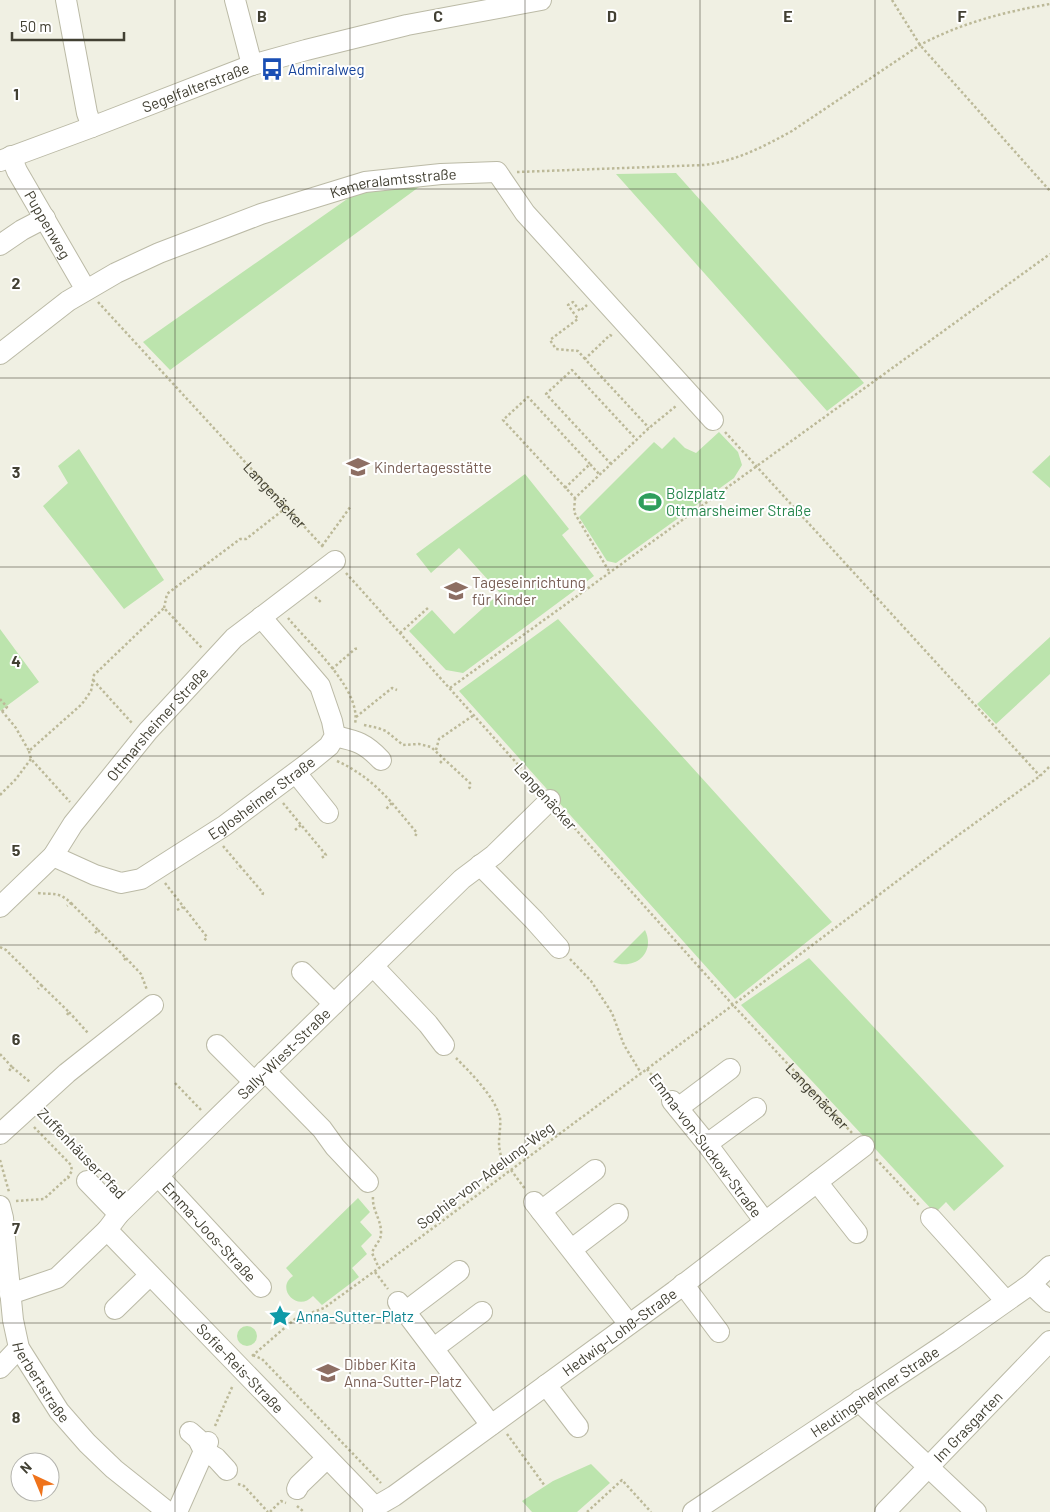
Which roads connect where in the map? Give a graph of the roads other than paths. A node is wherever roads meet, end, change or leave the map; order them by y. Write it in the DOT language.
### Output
graph roads {
  1 [pos="66,0"];
  2 [pos="235,0"];
  3 [pos="542,0"];
  4 [pos="252,65"];
  5 [pos="92,127"];
  6 [pos="6,158"];
  7 [pos="44,218"];
  8 [pos="0,245"];
  9 [pos="86,290"];
  10 [pos="0,354"];
  11 [pos="714,420"];
  12 [pos="328,554"];
  13 [pos="261,617"];
  14 [pos="334,736"];
  15 [pos="381,760"];
  16 [pos="296,773"];
  17 [pos="550,800"];
  18 [pos="328,813"];
  19 [pos="53,856"];
  20 [pos="480,865"];
  21 [pos="0,906"];
  22 [pos="560,948"];
  23 [pos="373,966"];
  24 [pos="302,972"];
  25 [pos="334,1004"];
  26 [pos="153,1005"];
  27 [pos="217,1045"];
  28 [pos="444,1045"];
  29 [pos="730,1069"];
  30 [pos="259,1077"];
  31 [pos="756,1108"];
  32 [pos="0,1134"];
  33 [pos="708,1144"];
  34 [pos="864,1146"];
  35 [pos="595,1170"];
  36 [pos="158,1176"];
  37 [pos="81,1177"];
  38 [pos="368,1182"];
  39 [pos="817,1182"];
  40 [pos="7,1200"];
  41 [pos="119,1214"];
  42 [pos="618,1214"];
  43 [pos="930,1218"];
  44 [pos="765,1222"];
  45 [pos="107,1230"];
  46 [pos="857,1233"];
  47 [pos="572,1249"];
  48 [pos="1050,1266"];
  49 [pos="459,1271"];
  50 [pos="150,1275"];
  51 [pos="683,1284"];
  52 [pos="1031,1284"];
  53 [pos="261,1287"];
  54 [pos="10,1294"];
  55 [pos="1006,1302"];
  56 [pos="1050,1302"];
  57 [pos="115,1309"];
  58 [pos="482,1312"];
  59 [pos="629,1324"];
  60 [pos="719,1332"];
  61 [pos="1050,1341"];
  62 [pos="20,1348"];
  63 [pos="434,1348"];
  64 [pos="0,1368"];
  65 [pos="546,1386"];
  66 [pos="860,1400"];
  67 [pos="494,1423"];
  68 [pos="578,1428"];
  69 [pos="190,1432"];
  70 [pos="206,1446"];
  71 [pos="327,1458"];
  72 [pos="928,1467"];
  73 [pos="232,1476"];
  74 [pos="297,1498"];
  75 [pos="382,1506"];
  76 [pos="168,1512"];
  77 [pos="177,1512"];
  78 [pos="693,1512"];
  79 [pos="884,1512"];
  80 [pos="976,1512"];
  1 -- 5 [label="street"];
  2 -- 4 [label="street"];
  3 -- 4 [label="street, Segelfalterstraße"];
  4 -- 5 [label="street, Segelfalterstraße"];
  5 -- 6 [label="street, Segelfalterstraße"];
  6 -- 7 [label="street, Puppenweg"];
  7 -- 8 [label="street"];
  7 -- 9 [label="street, Puppenweg"];
  9 -- 10 [label="street, Kameralamtsstraße"];
  9 -- 11 [label="street, Kameralamtsstraße"];
  12 -- 13 [label="street, Ottmarsheimer Straße"];
  13 -- 14 [label="street"];
  13 -- 19 [label="street, Ottmarsheimer Straße"];
  14 -- 15 [label="street"];
  14 -- 16 [label="street, Eglosheimer Straße"];
  16 -- 18 [label="street"];
  16 -- 19 [label="street, Eglosheimer Straße"];
  17 -- 20 [label="street, Sally-Wiest-Straße"];
  19 -- 21 [label="street, Ottmarsheimer Straße"];
  20 -- 22 [label="street"];
  20 -- 23 [label="street, Sally-Wiest-Straße"];
  23 -- 25 [label="street, Sally-Wiest-Straße"];
  23 -- 28 [label="street"];
  24 -- 25 [label="street"];
  25 -- 30 [label="street, Sally-Wiest-Straße"];
  26 -- 32 [label="street, Zuffenhäuser Pfad"];
  27 -- 30 [label="street"];
  29 -- 33 [label="street, Emma-von-Suckow-Straße"];
  30 -- 36 [label="street, Sally-Wiest-Straße"];
  30 -- 38 [label="street"];
  31 -- 33 [label="street"];
  33 -- 44 [label="street, Emma-von-Suckow-Straße"];
  34 -- 39 [label="street, Hedwig-Lohß-Straße"];
  35 -- 47 [label="street"];
  36 -- 41 [label="street, Sally-Wiest-Straße"];
  36 -- 53 [label="street, Emma-Joos-Straße"];
  37 -- 41 [label="street"];
  39 -- 44 [label="street, Hedwig-Lohß-Straße"];
  39 -- 46 [label="street"];
  40 -- 54 [label="street, Herbertstraße"];
  41 -- 45 [label="street, Sally-Wiest-Straße"];
  42 -- 47 [label="street"];
  43 -- 55 [label="street"];
  44 -- 51 [label="street, Hedwig-Lohß-Straße"];
  45 -- 50 [label="street, Sofie-Reis-Straße"];
  45 -- 54 [label="street, Sally-Wiest-Straße"];
  47 -- 59 [label="street"];
  48 -- 52 [label="street, Heutingsheimer Straße"];
  49 -- 63 [label="street"];
  50 -- 57 [label="street"];
  50 -- 71 [label="street, Sofie-Reis-Straße"];
  51 -- 59 [label="street, Hedwig-Lohß-Straße"];
  51 -- 60 [label="street"];
  52 -- 55 [label="street, Heutingsheimer Straße"];
  52 -- 56 [label="street"];
  54 -- 62 [label="street, Herbertstraße"];
  55 -- 66 [label="street, Heutingsheimer Straße"];
  58 -- 63 [label="street"];
  59 -- 65 [label="street, Hedwig-Lohß-Straße"];
  61 -- 72 [label="street, Im Grasgarten"];
  62 -- 64 [label="street"];
  62 -- 76 [label="street, Herbertstraße"];
  63 -- 67 [label="street"];
  65 -- 67 [label="street, Hedwig-Lohß-Straße"];
  65 -- 68 [label="street"];
  66 -- 72 [label="street"];
  66 -- 78 [label="street, Heutingsheimer Straße"];
  67 -- 75 [label="street, Hedwig-Lohß-Straße"];
  69 -- 70 [label="street"];
  70 -- 73 [label="street"];
  70 -- 77 [label="street"];
  71 -- 74 [label="street"];
  71 -- 75 [label="street, Sofie-Reis-Straße"];
  72 -- 79 [label="street, Im Grasgarten"];
  72 -- 80 [label="street"];
}
